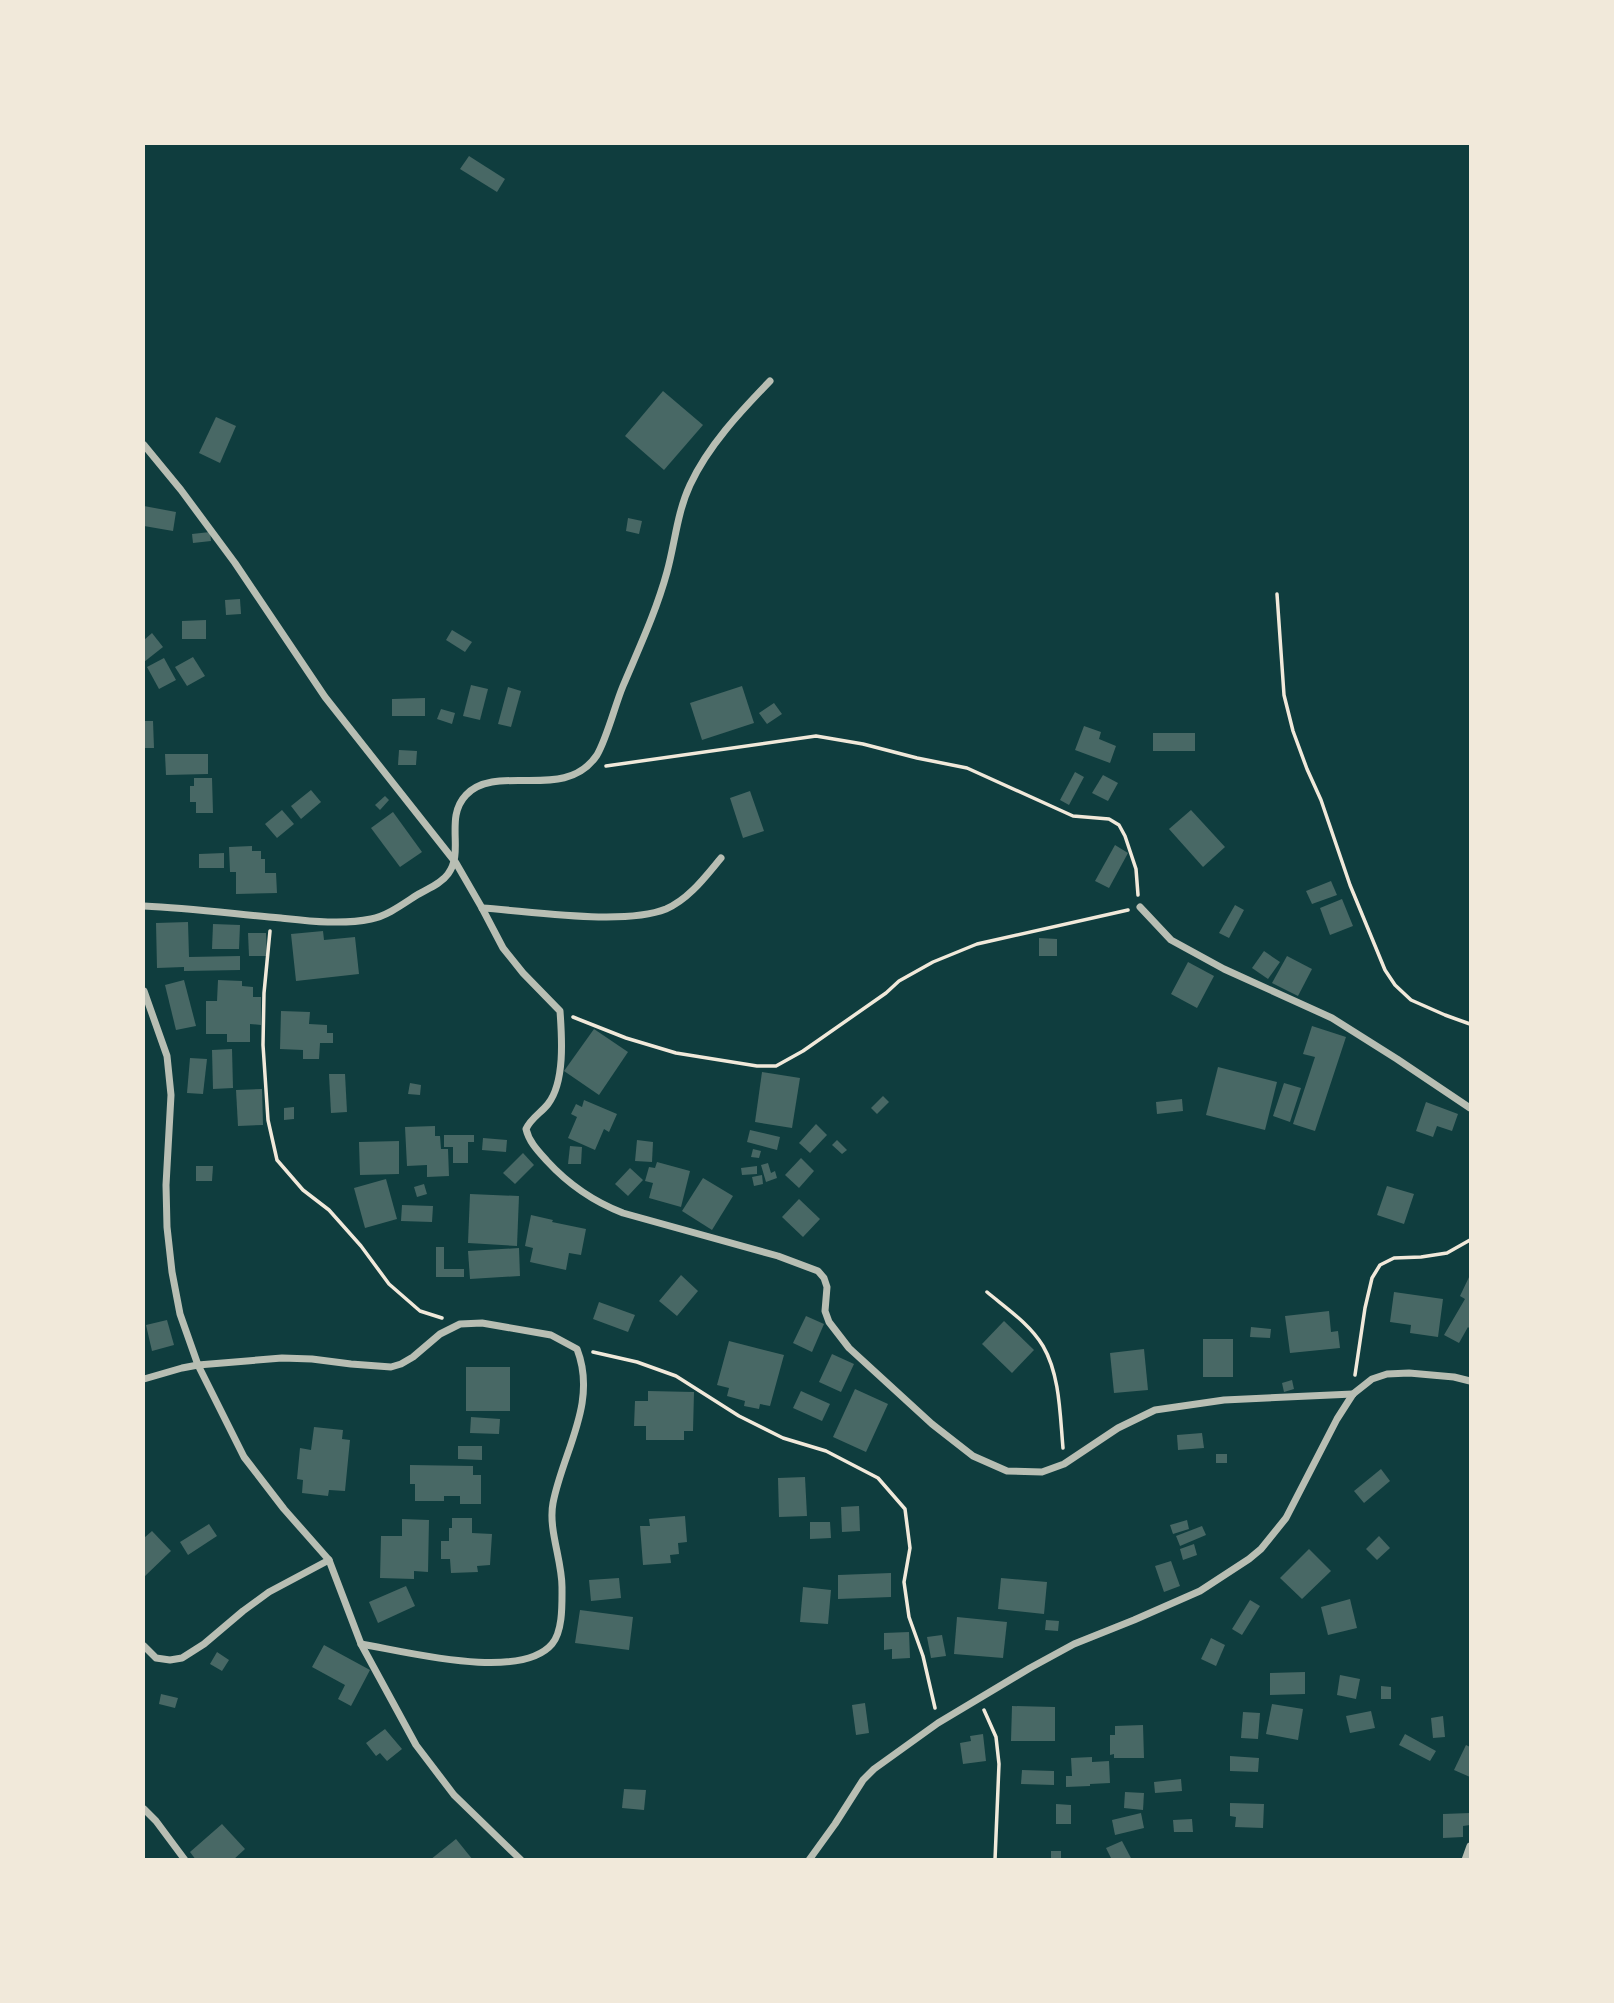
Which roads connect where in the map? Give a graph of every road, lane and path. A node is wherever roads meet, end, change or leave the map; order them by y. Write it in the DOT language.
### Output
graph roads {
  1 [pos="770,381"];
  2 [pos="144,445"];
  3 [pos="1277,594"];
  4 [pos="583,771"];
  5 [pos="721,858"];
  6 [pos="456,863"];
  7 [pos="144,906"];
  8 [pos="1140,907"];
  9 [pos="482,908"];
  10 [pos="271,917"];
  11 [pos="144,990"];
  12 [pos="560,1011"];
  13 [pos="1471,1024"];
  14 [pos="1471,1108"];
  15 [pos="1471,1240"];
  16 [pos="987,1292"];
  17 [pos="460,1324"];
  18 [pos="577,1349"];
  19 [pos="198,1365"];
  20 [pos="144,1379"];
  21 [pos="1471,1381"];
  22 [pos="1353,1394"];
  23 [pos="1064,1464"];
  24 [pos="329,1560"];
  25 [pos="361,1644"];
  26 [pos="144,1646"];
  27 [pos="978,1700"];
  28 [pos="938,1723"];
  29 [pos="144,1809"];
  30 [pos="1471,1846"];
  31 [pos="185,1860"];
  32 [pos="521,1860"];
  33 [pos="809,1860"];
  34 [pos="995,1860"];
  35 [pos="1465,1860"];
  1 -- 4 [label="street"];
  2 -- 6 [label="street"];
  3 -- 13 [label="path"];
  4 -- 6 [label="street"];
  4 -- 8 [label="path"];
  5 -- 9 [label="street"];
  6 -- 9 [label="street"];
  6 -- 10 [label="street"];
  7 -- 10 [label="street"];
  8 -- 12 [label="path"];
  8 -- 14 [label="street"];
  9 -- 12 [label="street"];
  10 -- 17 [label="path"];
  11 -- 19 [label="street"];
  12 -- 23 [label="street"];
  15 -- 22 [label="path"];
  16 -- 23 [label="path"];
  17 -- 18 [label="street"];
  17 -- 19 [label="street"];
  18 -- 25 [label="street"];
  18 -- 28 [label="path"];
  19 -- 20 [label="street"];
  19 -- 24 [label="street"];
  21 -- 22 [label="street"];
  22 -- 23 [label="street"];
  22 -- 27 [label="street"];
  24 -- 25 [label="street"];
  24 -- 26 [label="street"];
  25 -- 32 [label="street"];
  27 -- 28 [label="street"];
  27 -- 34 [label="path"];
  28 -- 33 [label="street"];
  29 -- 31 [label="street"];
  30 -- 35 [label="street"];
}
